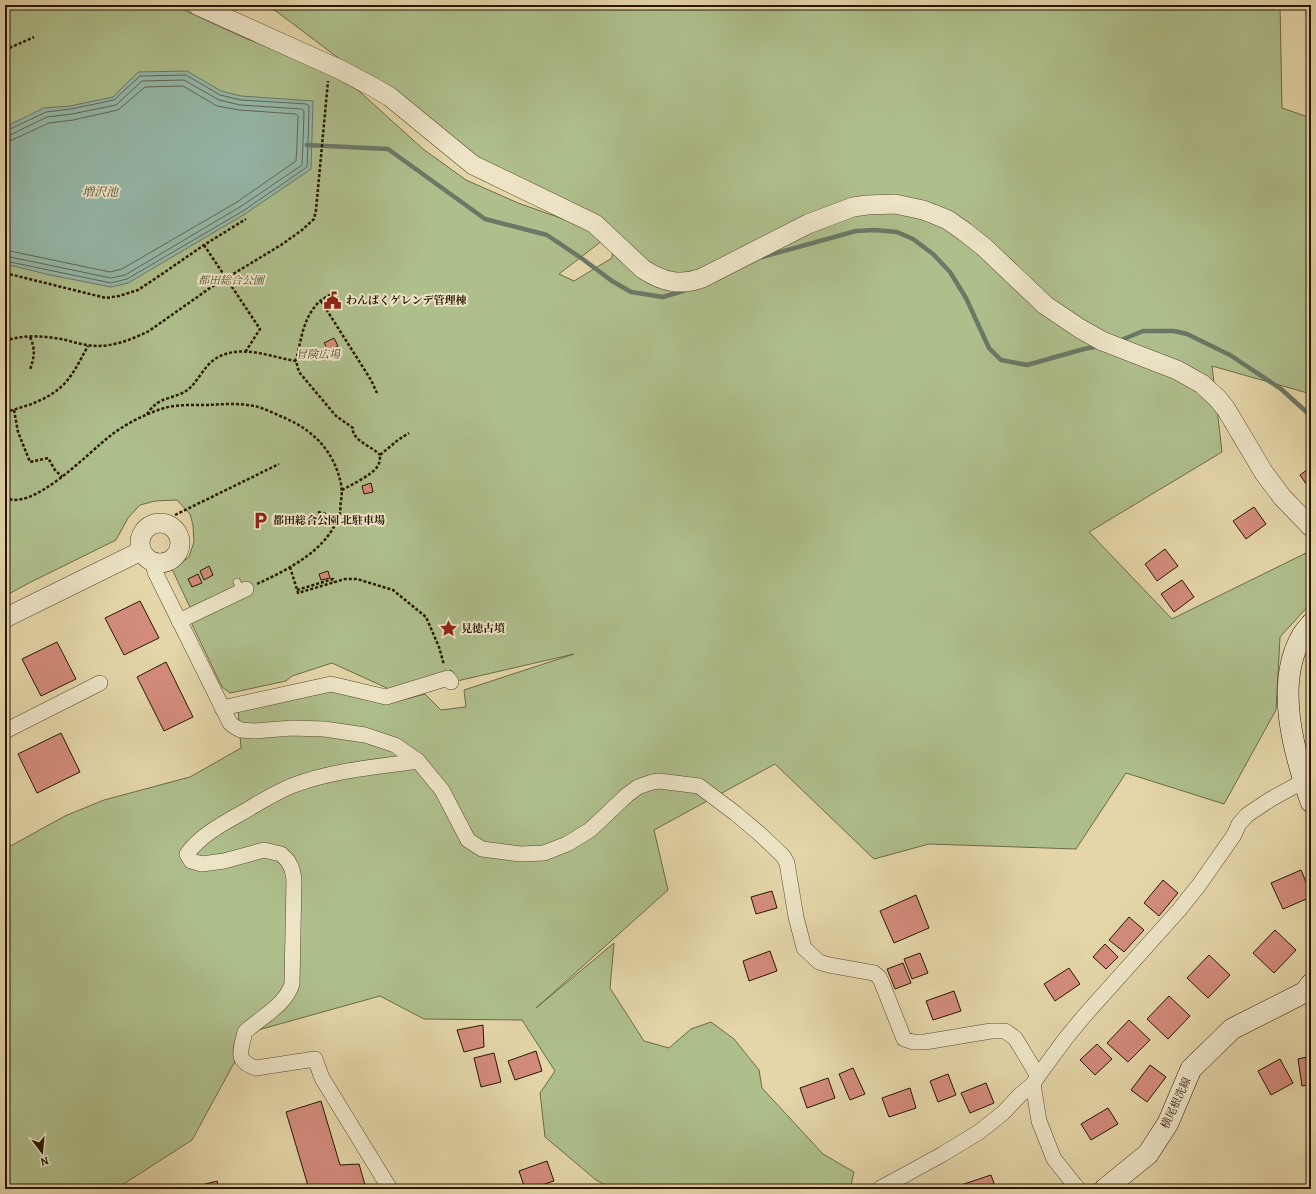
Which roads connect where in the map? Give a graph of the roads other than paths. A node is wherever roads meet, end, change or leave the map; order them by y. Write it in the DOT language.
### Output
graph roads {
  1 [pos="197,5"];
  2 [pos="1311,527"];
  3 [pos="147,556"];
  4 [pos="242,588"];
  5 [pos="5,618"];
  6 [pos="179,621"];
  7 [pos="1311,624"];
  8 [pos="450,680"];
  9 [pos="100,683"];
  10 [pos="222,708"];
  11 [pos="5,730"];
  12 [pos="418,761"];
  13 [pos="1304,781"];
  14 [pos="1311,802"];
  15 [pos="1311,984"];
  16 [pos="1035,1080"];
  17 [pos="390,1189"];
  18 [pos="879,1189"];
  19 [pos="1078,1189"];
  20 [pos="1105,1189"];
  1 -- 2 [label="street"];
  3 -- 5 [label="street"];
  3 -- 6 [label="street"];
  4 -- 6 [label="street"];
  6 -- 10 [label="street"];
  7 -- 13 [label="main road"];
  8 -- 10 [label="street"];
  9 -- 11 [label="street"];
  10 -- 12 [label="street"];
  12 -- 16 [label="street"];
  12 -- 17 [label="street"];
  13 -- 14 [label="main road"];
  13 -- 16 [label="street"];
  15 -- 20 [label="main road, 横尾根洗線"];
  16 -- 18 [label="street"];
  16 -- 19 [label="street"];
}
